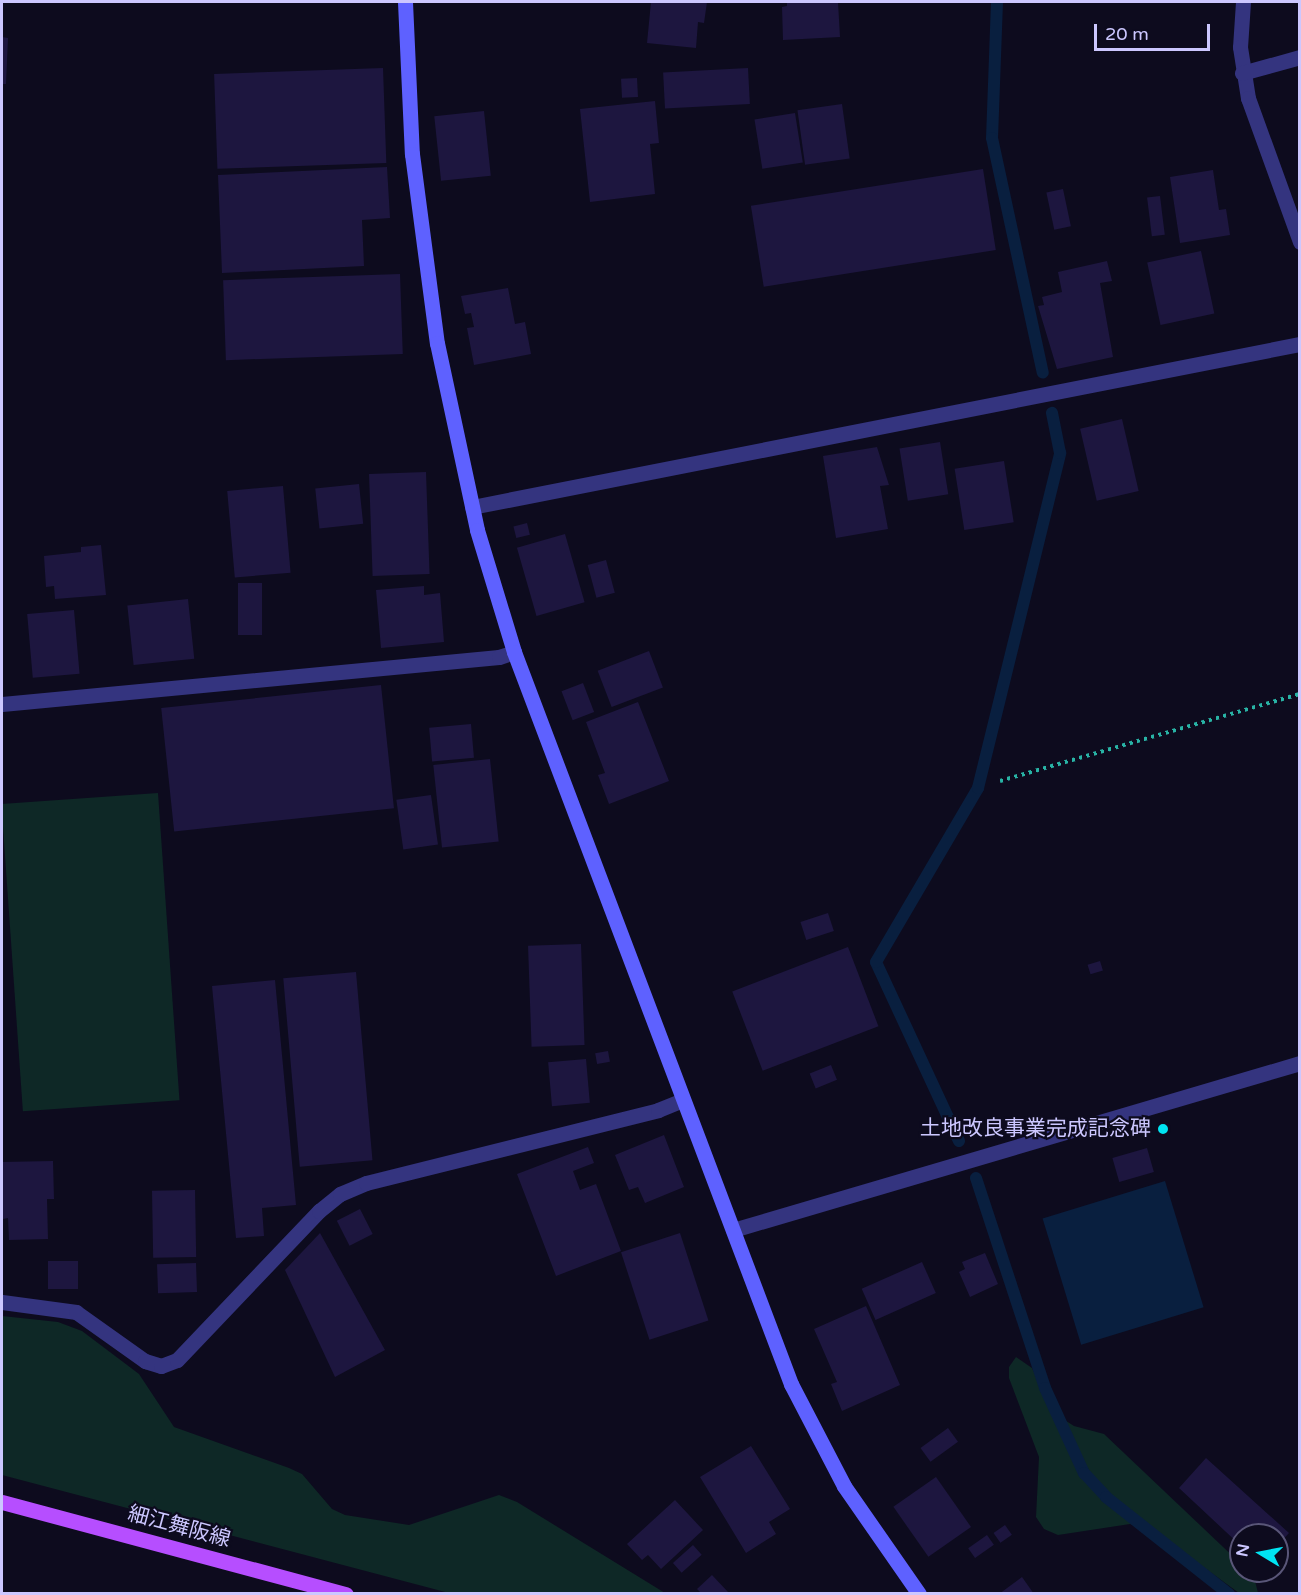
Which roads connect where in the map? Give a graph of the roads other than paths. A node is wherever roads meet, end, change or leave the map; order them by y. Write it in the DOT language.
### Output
graph roads {
  1 [pos="405,2"];
  2 [pos="1243,2"];
  3 [pos="1299,57"];
  4 [pos="1242,73"];
  5 [pos="1299,242"];
  6 [pos="1299,344"];
  7 [pos="472,507"];
  8 [pos="514,652"];
  9 [pos="2,704"];
  10 [pos="1299,1064"];
  11 [pos="684,1100"];
  12 [pos="733,1230"];
  13 [pos="2,1302"];
  14 [pos="2,1502"];
  15 [pos="346,1593"];
  16 [pos="919,1593"];
  1 -- 7 [label="street"];
  2 -- 4 [label="street"];
  3 -- 4 [label="street"];
  4 -- 5 [label="street"];
  6 -- 7 [label="street"];
  7 -- 8 [label="street"];
  8 -- 9 [label="street"];
  8 -- 11 [label="street"];
  10 -- 12 [label="street"];
  11 -- 12 [label="street"];
  11 -- 13 [label="street"];
  12 -- 16 [label="street"];
  14 -- 15 [label="main road, 細江舞阪線"];
}
